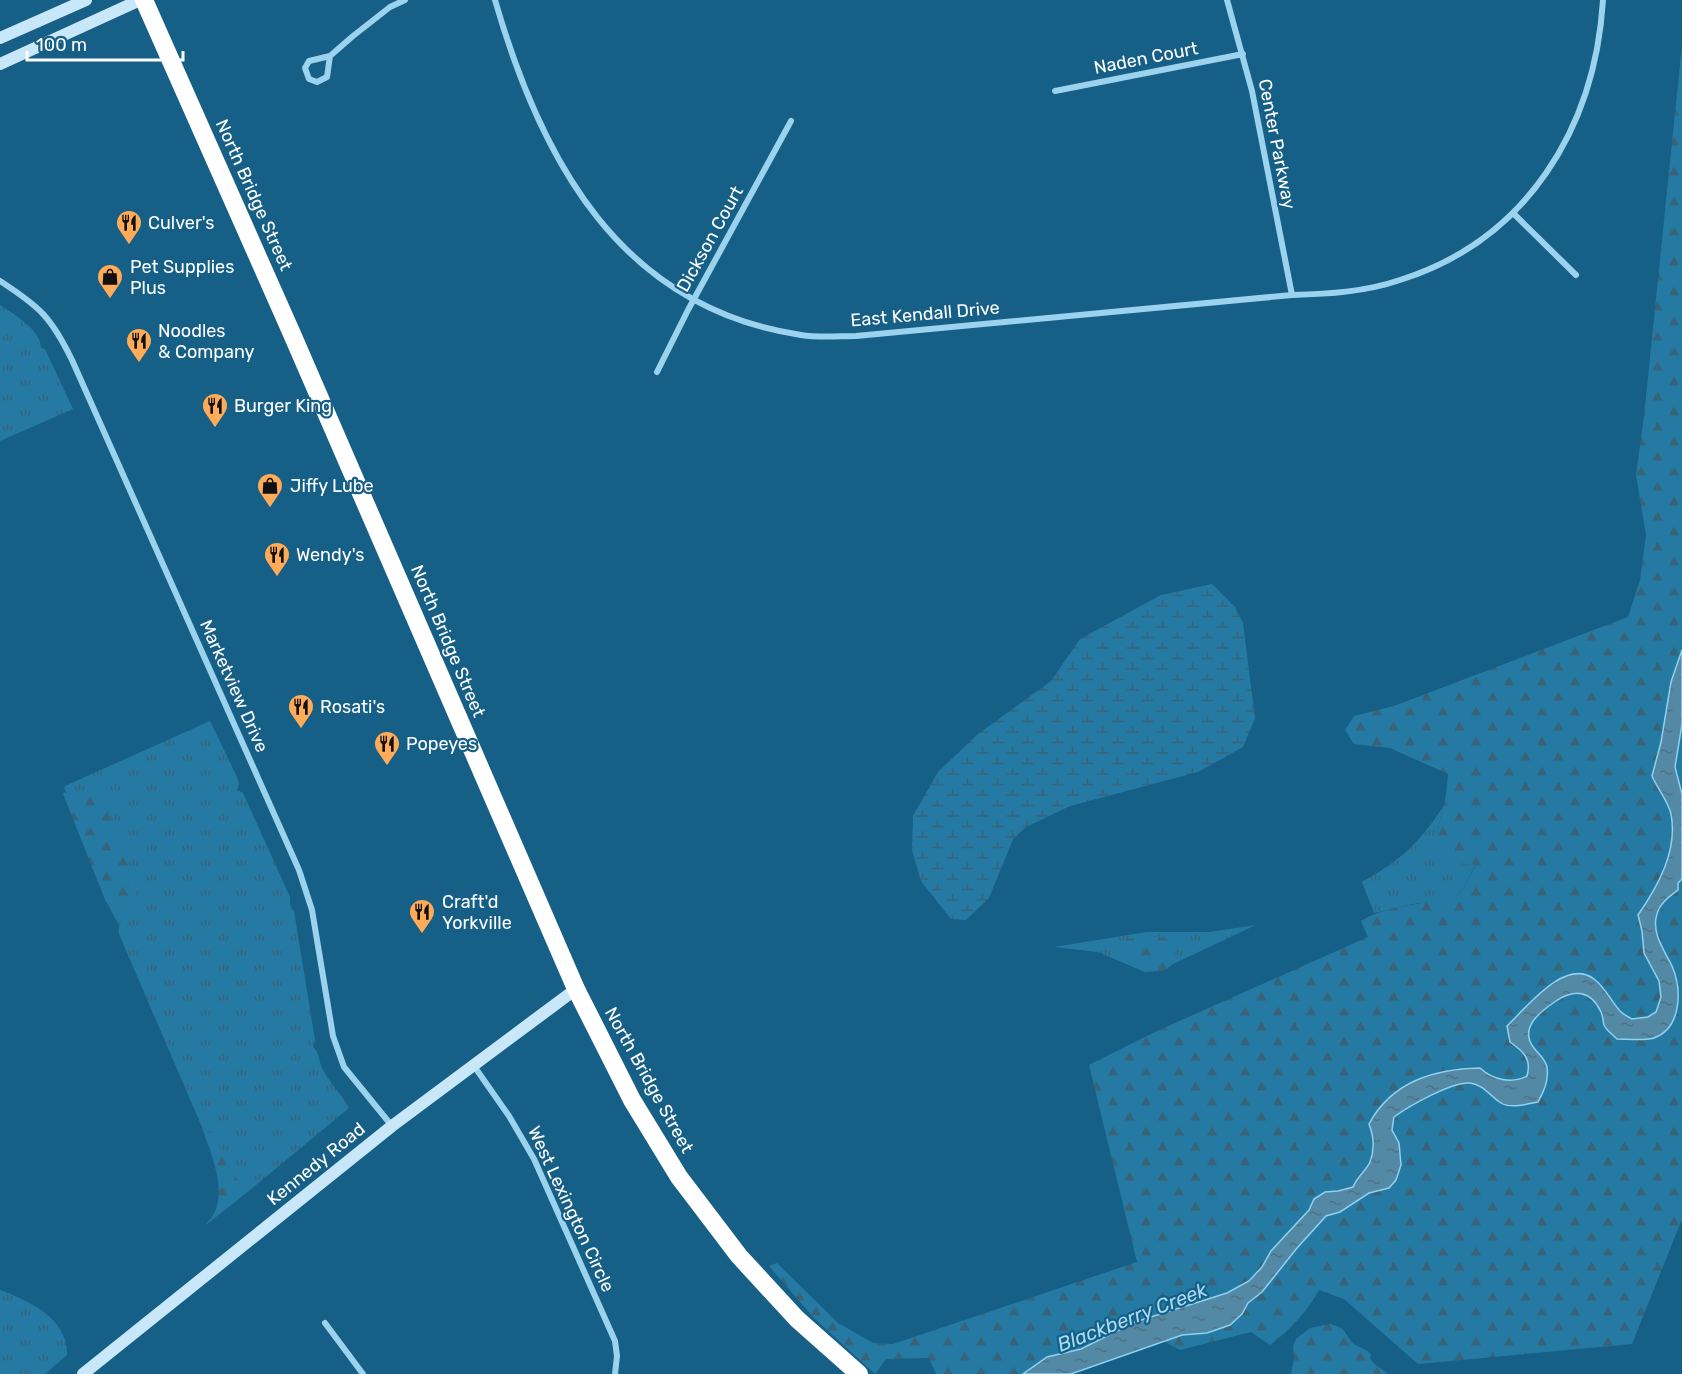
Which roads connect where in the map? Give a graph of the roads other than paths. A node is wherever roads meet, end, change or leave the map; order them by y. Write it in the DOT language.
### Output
graph roads {
  1 [pos="86,0"];
  2 [pos="140,0"];
  3 [pos="144,0"];
  4 [pos="405,0"];
  5 [pos="495,0"];
  6 [pos="1227,0"];
  7 [pos="1603,0"];
  8 [pos="0,38"];
  9 [pos="1243,54"];
  10 [pos="330,56"];
  11 [pos="0,64"];
  12 [pos="1055,91"];
  13 [pos="791,121"];
  14 [pos="1514,214"];
  15 [pos="1576,275"];
  16 [pos="0,281"];
  17 [pos="1292,295"];
  18 [pos="694,299"];
  19 [pos="657,372"];
  20 [pos="576,989"];
  21 [pos="474,1066"];
  22 [pos="392,1126"];
  23 [pos="325,1323"];
  24 [pos="83,1374"];
  25 [pos="363,1374"];
  26 [pos="615,1374"];
  27 [pos="859,1374"];
  1 -- 8 [label="main road"];
  2 -- 11 [label="main road"];
  3 -- 20 [label="highway, North Bridge Street"];
  4 -- 10 [label="street"];
  5 -- 18 [label="street, East Kendall Drive"];
  6 -- 9 [label="street, Center Parkway"];
  7 -- 14 [label="street, East Kendall Drive"];
  9 -- 12 [label="street, Naden Court"];
  9 -- 17 [label="street, Center Parkway"];
  10 -- 10 [label="street"];
  13 -- 18 [label="street, Dickson Court"];
  14 -- 15 [label="street"];
  14 -- 17 [label="street, East Kendall Drive"];
  16 -- 22 [label="street, Marketview Drive"];
  17 -- 18 [label="street, East Kendall Drive"];
  18 -- 19 [label="street, Dickson Court"];
  20 -- 21 [label="main road, Kennedy Road"];
  20 -- 27 [label="highway, North Bridge Street"];
  21 -- 22 [label="main road, Kennedy Road"];
  21 -- 26 [label="street, West Lexington Circle"];
  22 -- 24 [label="main road, Kennedy Road"];
  23 -- 25 [label="street"];
}
